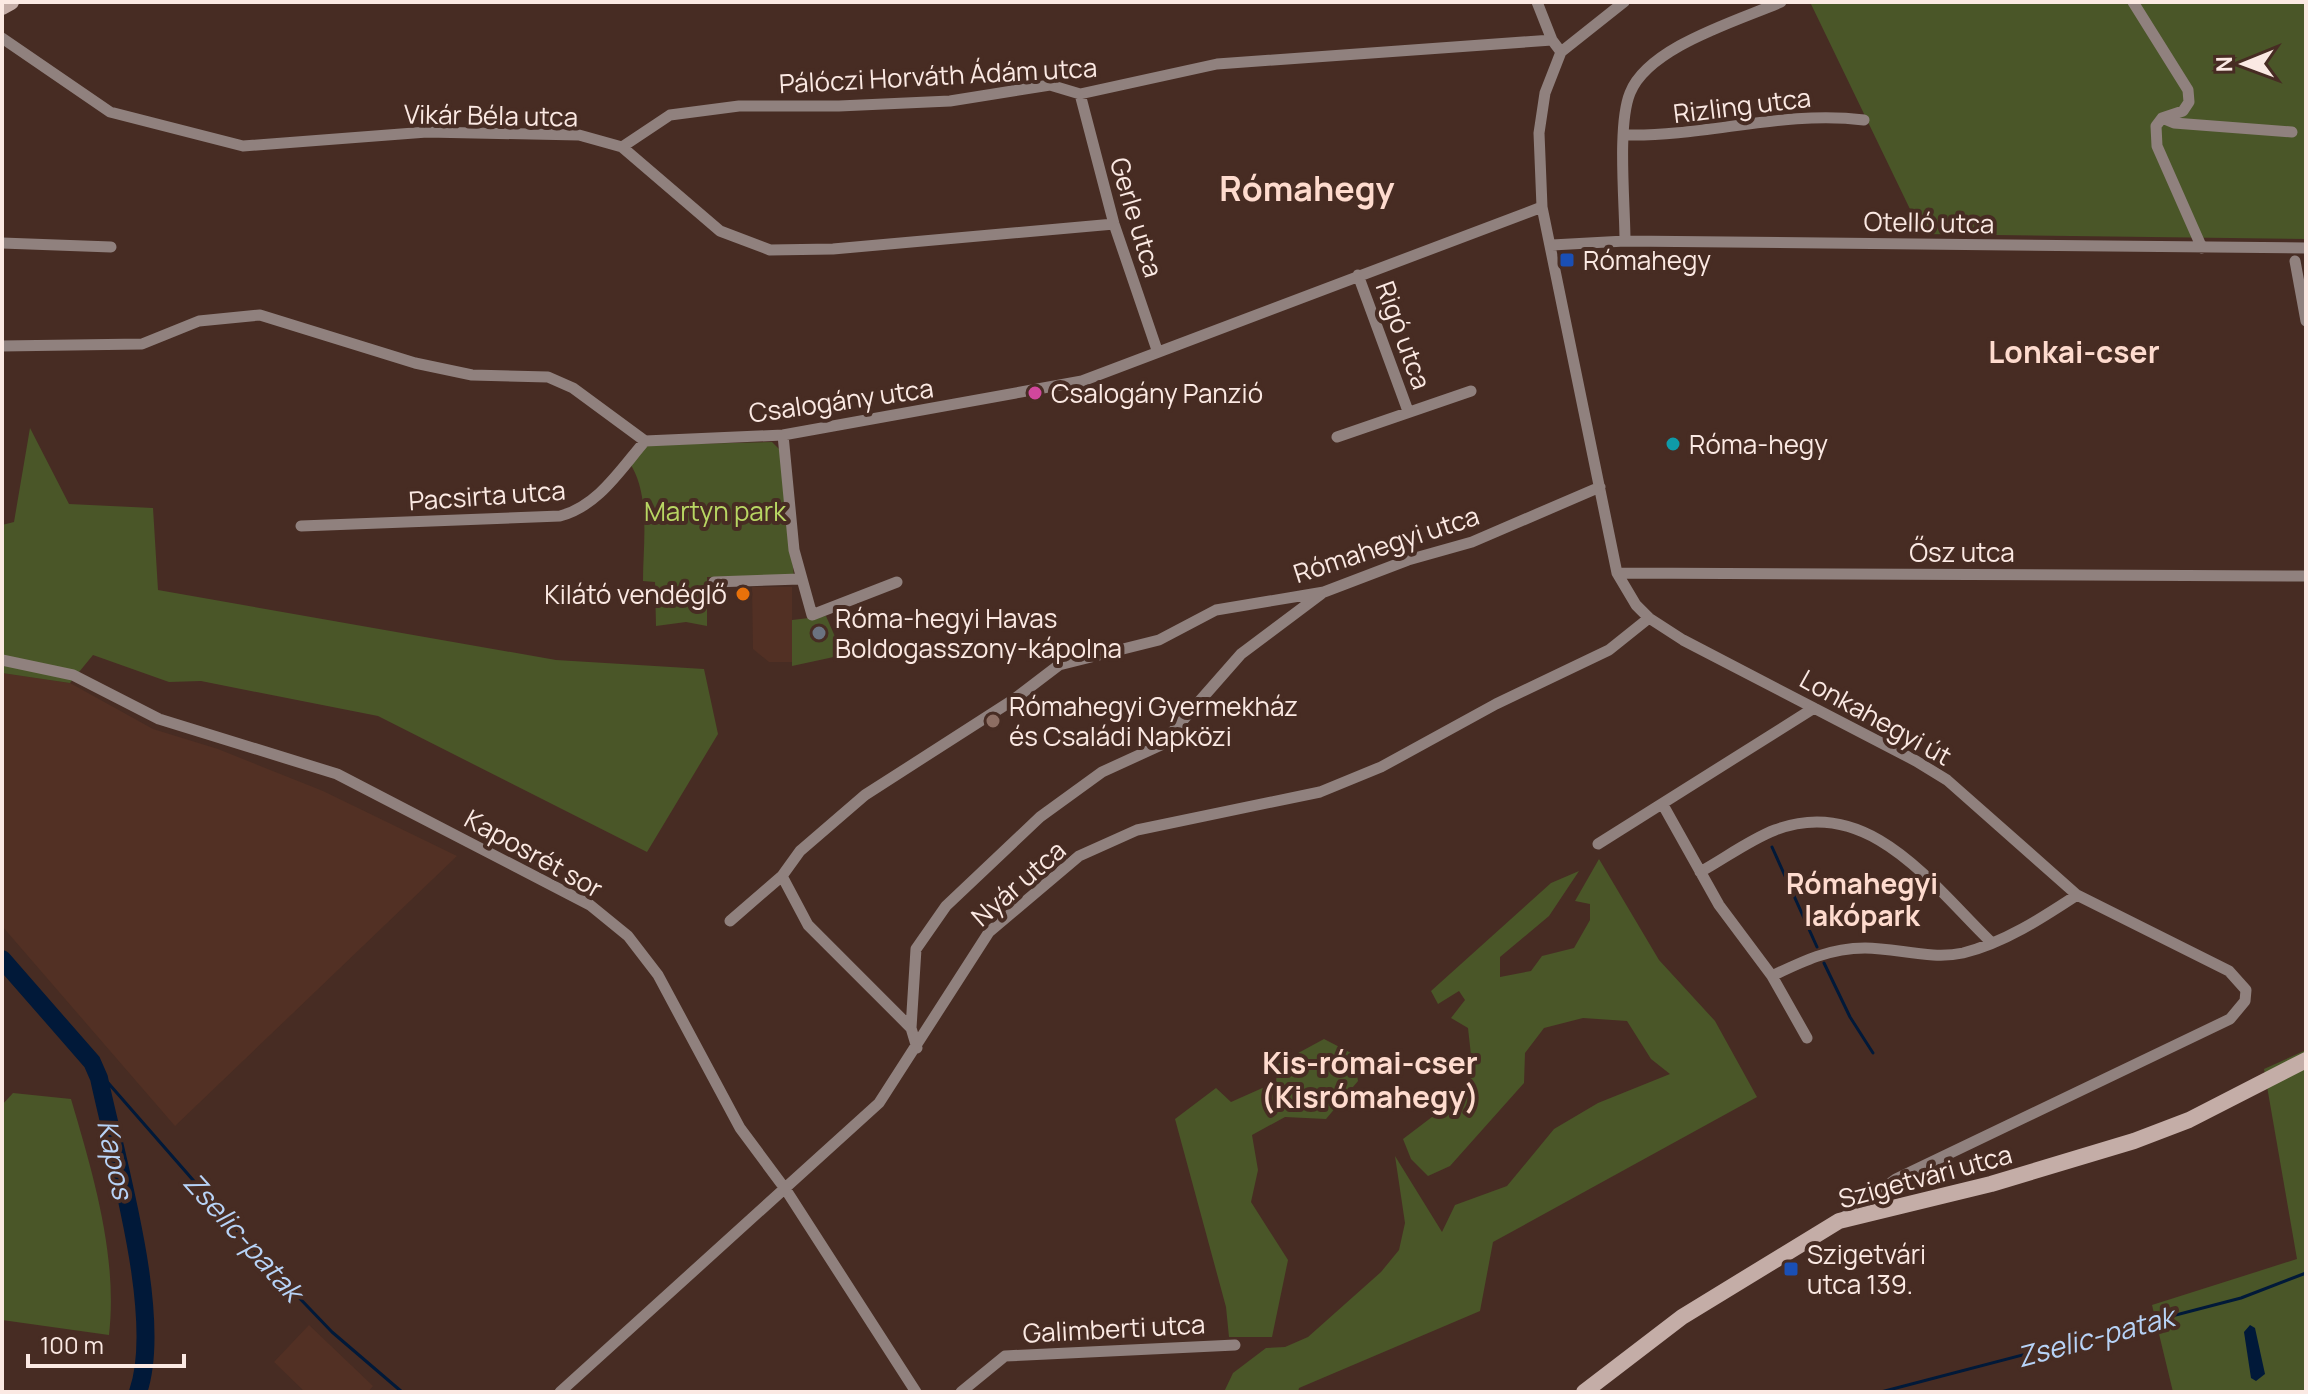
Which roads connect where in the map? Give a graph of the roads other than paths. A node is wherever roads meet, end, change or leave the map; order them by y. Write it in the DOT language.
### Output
graph roads {
  1 [pos="11,2"];
  2 [pos="1537,2"];
  3 [pos="1624,2"];
  4 [pos="1781,2"];
  5 [pos="2133,2"];
  6 [pos="2,7"];
  7 [pos="2,38"];
  8 [pos="1552,40"];
  9 [pos="1561,52"];
  10 [pos="1080,94"];
  11 [pos="2162,118"];
  12 [pos="1864,120"];
  13 [pos="2292,132"];
  14 [pos="1625,135"];
  15 [pos="622,147"];
  16 [pos="1542,207"];
  17 [pos="1114,224"];
  18 [pos="1625,241"];
  19 [pos="2,243"];
  20 [pos="1552,245"];
  21 [pos="111,247"];
  22 [pos="2202,248"];
  23 [pos="2306,248"];
  24 [pos="2295,261"];
  25 [pos="1358,275"];
  26 [pos="2306,321"];
  27 [pos="2,346"];
  28 [pos="1157,350"];
  29 [pos="1471,391"];
  30 [pos="1408,411"];
  31 [pos="783,435"];
  32 [pos="1337,437"];
  33 [pos="645,441"];
  34 [pos="1600,487"];
  35 [pos="301,526"];
  36 [pos="1617,573"];
  37 [pos="2306,576"];
  38 [pos="800,579"];
  39 [pos="714,582"];
  40 [pos="897,582"];
  41 [pos="1324,592"];
  42 [pos="1649,618"];
  43 [pos="2,660"];
  44 [pos="1814,708"];
  45 [pos="1663,805"];
  46 [pos="1598,844"];
  47 [pos="1700,872"];
  48 [pos="782,876"];
  49 [pos="2077,895"];
  50 [pos="730,921"];
  51 [pos="1992,943"];
  52 [pos="1772,976"];
  53 [pos="911,1028"];
  54 [pos="1807,1038"];
  55 [pos="917,1048"];
  56 [pos="2306,1060"];
  57 [pos="786,1190"];
  58 [pos="1839,1221"];
  59 [pos="1235,1345"];
  60 [pos="560,1392"];
  61 [pos="916,1392"];
  62 [pos="961,1392"];
  63 [pos="1584,1392"];
  1 -- 6 [label="street"];
  2 -- 8 [label="street"];
  3 -- 9 [label="street"];
  4 -- 14 [label="street"];
  5 -- 11 [label="street"];
  7 -- 15 [label="street, Vikár Béla utca"];
  8 -- 9 [label="street"];
  8 -- 10 [label="street, Pálóczi Horváth Ádám utca"];
  9 -- 16 [label="street, Lonkahegyi út"];
  10 -- 15 [label="street, Pálóczi Horváth Ádám utca"];
  10 -- 17 [label="street, Gerle utca"];
  11 -- 13 [label="street"];
  11 -- 22 [label="street"];
  12 -- 14 [label="street, Rizling utca"];
  14 -- 18 [label="street"];
  15 -- 17 [label="street, Vikár Béla utca"];
  16 -- 20 [label="street, Lonkahegyi út"];
  16 -- 25 [label="street, Csalogány utca"];
  17 -- 28 [label="street, Gerle utca"];
  18 -- 20 [label="street, Otelló utca"];
  18 -- 22 [label="street, Otelló utca"];
  19 -- 21 [label="street"];
  20 -- 34 [label="street, Lonkahegyi út"];
  22 -- 23 [label="street, Otelló utca"];
  24 -- 26 [label="street"];
  25 -- 28 [label="street, Csalogány utca"];
  25 -- 30 [label="street, Rigó utca"];
  27 -- 33 [label="street"];
  28 -- 31 [label="street, Csalogány utca"];
  29 -- 30 [label="street, Rigó utca"];
  30 -- 32 [label="street, Rigó utca"];
  31 -- 33 [label="street, Csalogány utca"];
  31 -- 38 [label="street"];
  33 -- 35 [label="street, Pacsirta utca"];
  34 -- 36 [label="street, Lonkahegyi út"];
  34 -- 41 [label="street, Rómahegyi utca"];
  36 -- 37 [label="street, Ősz utca"];
  36 -- 42 [label="street, Lonkahegyi út"];
  38 -- 39 [label="street"];
  38 -- 40 [label="street"];
  41 -- 48 [label="street, Rómahegyi utca"];
  41 -- 53 [label="street"];
  42 -- 44 [label="street, Lonkahegyi út"];
  42 -- 55 [label="street, Nyár utca"];
  43 -- 57 [label="street, Kaposrét sor"];
  44 -- 45 [label="street"];
  44 -- 49 [label="street, Lonkahegyi út"];
  45 -- 46 [label="street"];
  45 -- 47 [label="street"];
  47 -- 51 [label="street"];
  47 -- 52 [label="street"];
  48 -- 50 [label="street, Rómahegyi utca"];
  48 -- 53 [label="street"];
  49 -- 51 [label="street"];
  49 -- 58 [label="street, Lonkahegyi út"];
  51 -- 52 [label="street"];
  52 -- 54 [label="street"];
  53 -- 55 [label="street"];
  55 -- 57 [label="street, Nyár utca"];
  56 -- 58 [label="street, Szigetvári utca"];
  57 -- 60 [label="street, Nyár utca"];
  57 -- 61 [label="street, Kaposrét sor"];
  58 -- 63 [label="street, Szigetvári utca"];
  59 -- 62 [label="street, Galimberti utca"];
}
